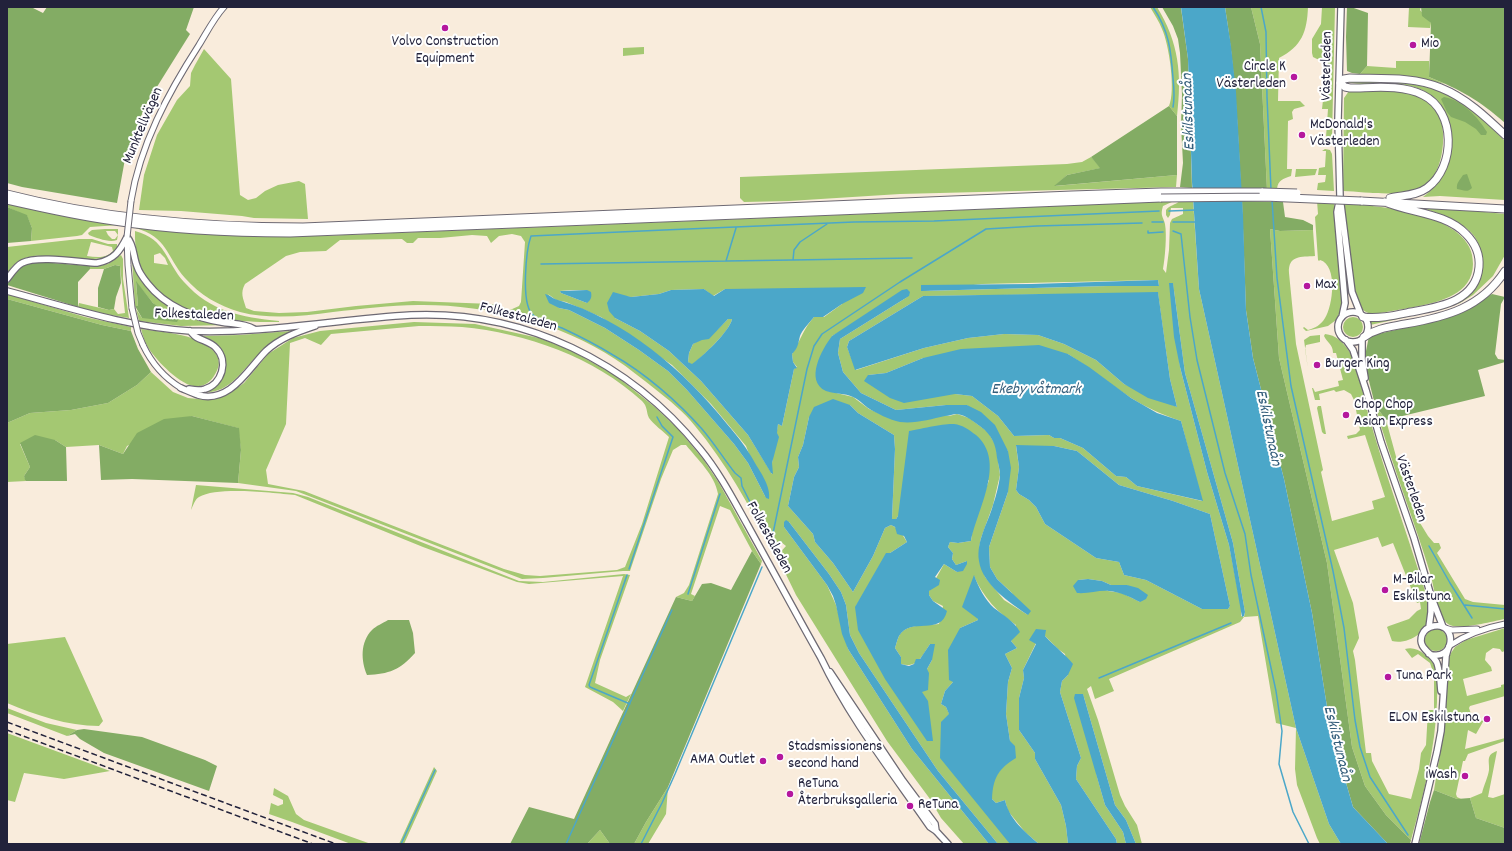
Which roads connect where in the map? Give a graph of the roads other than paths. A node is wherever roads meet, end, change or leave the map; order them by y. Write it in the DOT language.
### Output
graph roads {
  1 [pos="223,7"];
  2 [pos="1341,7"];
  3 [pos="1340,83"];
  4 [pos="1505,135"];
  5 [pos="7,194"];
  6 [pos="1161,195"];
  7 [pos="1340,198"];
  8 [pos="7,200"];
  9 [pos="1387,200"];
  10 [pos="1505,206"];
  11 [pos="1505,209"];
  12 [pos="127,237"];
  13 [pos="1505,271"];
  14 [pos="7,279"];
  15 [pos="7,291"];
  16 [pos="1362,316"];
  17 [pos="1342,317"];
  18 [pos="322,323"];
  19 [pos="254,330"];
  20 [pos="190,331"];
  21 [pos="1363,338"];
  22 [pos="1346,340"];
  23 [pos="181,388"];
  24 [pos="1366,390"];
  25 [pos="1431,596"];
  26 [pos="1505,624"];
  27 [pos="1429,627"];
  28 [pos="1444,628"];
  29 [pos="1484,628"];
  30 [pos="1449,648"];
  31 [pos="1429,654"];
  32 [pos="1442,701"];
  33 [pos="948,844"];
  34 [pos="1415,844"];
  1 -- 12 [label="street, Munktellvägen, bridge"];
  2 -- 3 [label="main road, Västerleden"];
  3 -- 4 [label="highway"];
  3 -- 7 [label="main road, Västerleden"];
  3 -- 9 [label="highway"];
  5 -- 6 [label="highway"];
  6 -- 8 [label="highway"];
  6 -- 9 [label="highway, bridge"];
  7 -- 16 [label="main road, Västerleden"];
  7 -- 17 [label="main road, Västerleden"];
  9 -- 10 [label="highway"];
  9 -- 11 [label="highway"];
  9 -- 16 [label="highway"];
  12 -- 14 [label="main road"];
  12 -- 19 [label="main road"];
  12 -- 23 [label="street, Munktellvägen, bridge"];
  13 -- 21 [label="highway"];
  15 -- 20 [label="main road, Folkestaleden"];
  16 -- 17 [label="main road"];
  16 -- 21 [label="main road"];
  17 -- 22 [label="main road"];
  18 -- 19 [label="main road, Folkestaleden"];
  18 -- 23 [label="main road"];
  18 -- 33 [label="main road, Folkestaleden"];
  19 -- 20 [label="main road, Folkestaleden"];
  20 -- 23 [label="main road"];
  21 -- 22 [label="main road"];
  21 -- 24 [label="main road, Västerleden"];
  22 -- 24 [label="main road, Västerleden"];
  24 -- 25 [label="main road, Västerleden"];
  25 -- 27 [label="main road, Västerleden"];
  25 -- 28 [label="main road, Västerleden"];
  26 -- 29 [label="street"];
  27 -- 28 [label="main road"];
  27 -- 31 [label="main road"];
  28 -- 29 [label="street"];
  28 -- 30 [label="main road"];
  29 -- 30 [label="street"];
  30 -- 31 [label="main road"];
  30 -- 32 [label="main road"];
  31 -- 32 [label="main road"];
  32 -- 34 [label="main road"];
}
